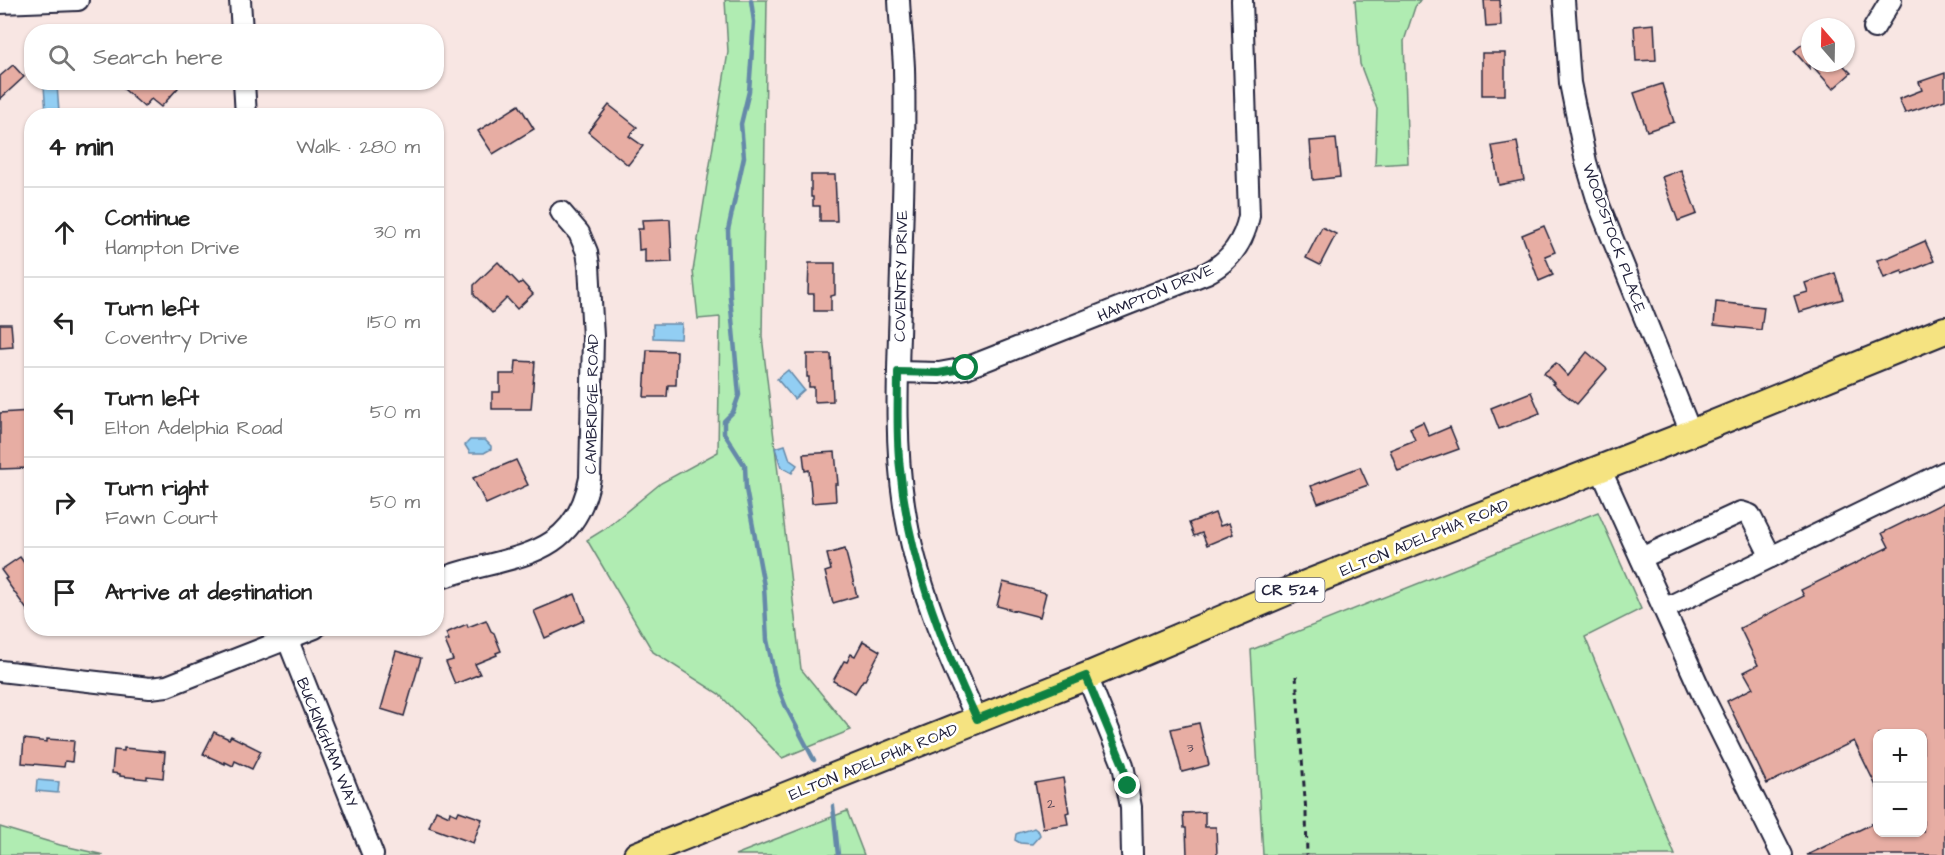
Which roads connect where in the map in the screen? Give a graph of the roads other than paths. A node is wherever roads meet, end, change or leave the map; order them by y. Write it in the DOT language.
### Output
graph roads {
  1 [pos="78,0"];
  2 [pos="240,0"];
  3 [pos="899,0"];
  4 [pos="1242,0"];
  5 [pos="1564,0"];
  6 [pos="1891,0"];
  7 [pos="0,3"];
  8 [pos="242,24"];
  9 [pos="1874,28"];
  10 [pos="244,90"];
  11 [pos="246,108"];
  12 [pos="561,212"];
  13 [pos="1945,330"];
  14 [pos="898,372"];
  15 [pos="1691,433"];
  16 [pos="1600,468"];
  17 [pos="1945,472"];
  18 [pos="1771,557"];
  19 [pos="1641,558"];
  20 [pos="444,578"];
  21 [pos="1664,609"];
  22 [pos="280,636"];
  23 [pos="286,636"];
  24 [pos="0,671"];
  25 [pos="1086,676"];
  26 [pos="977,719"];
  27 [pos="373,855"];
  28 [pos="637,855"];
  29 [pos="1132,855"];
  30 [pos="1782,855"];
  1 -- 7 [label="street"];
  2 -- 8 [label="street"];
  3 -- 14 [label="street, COVENTRY DRIVE"];
  4 -- 14 [label="street, HAMPTON DRIVE"];
  5 -- 15 [label="street, WOODSTOCK PLACE"];
  6 -- 9 [label="street"];
  10 -- 11 [label="street"];
  12 -- 20 [label="street, CAMBRIDGE ROAD"];
  13 -- 15 [label="main road, ELTON ADELPHIA ROAD / CR 524"];
  14 -- 26 [label="street, COVENTRY DRIVE"];
  15 -- 16 [label="main road, ELTON ADELPHIA ROAD / CR 524"];
  16 -- 19 [label="street"];
  16 -- 25 [label="main road, ELTON ADELPHIA ROAD / CR 524"];
  17 -- 18 [label="street"];
  18 -- 19 [label="street"];
  18 -- 21 [label="street"];
  19 -- 21 [label="street"];
  21 -- 30 [label="street"];
  22 -- 24 [label="street"];
  23 -- 27 [label="street, BUCKINGHAM WAY"];
  25 -- 26 [label="main road, ELTON ADELPHIA ROAD / CR 524"];
  25 -- 29 [label="street"];
  26 -- 28 [label="main road, ELTON ADELPHIA ROAD / CR 524"];
}
